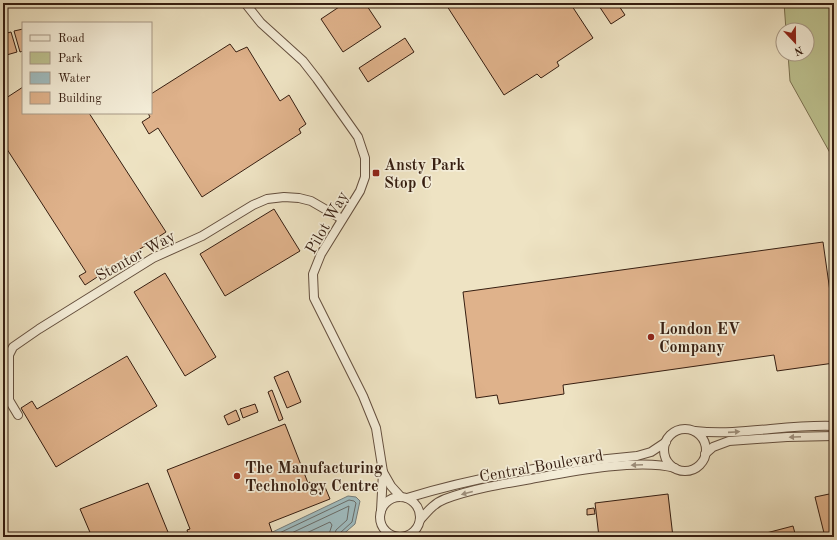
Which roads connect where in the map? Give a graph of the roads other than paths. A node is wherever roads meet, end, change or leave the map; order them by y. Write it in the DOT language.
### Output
graph roads {
  1 [pos="247,3"];
  2 [pos="342,219"];
  3 [pos="18,415"];
  4 [pos="834,426"];
  5 [pos="695,431"];
  6 [pos="834,436"];
  7 [pos="666,442"];
  8 [pos="706,454"];
  9 [pos="675,468"];
  10 [pos="383,472"];
  11 [pos="404,497"];
  12 [pos="381,511"];
  13 [pos="419,522"];
  14 [pos="395,536"];
  15 [pos="416,537"];
  1 -- 2 [label="street, Pilot Way"];
  2 -- 3 [label="street, Stentor Way"];
  2 -- 10 [label="street, Pilot Way"];
  5 -- 4 [label="street, one-way"];
  5 -- 7 [label="street"];
  5 -- 8 [label="street"];
  6 -- 8 [label="street, one-way"];
  7 -- 9 [label="street"];
  7 -- 11 [label="street, Central Boulevard"];
  8 -- 9 [label="street"];
  9 -- 13 [label="street, Central Boulevard, one-way"];
  10 -- 11 [label="street, Pilot Way"];
  10 -- 12 [label="street, Pilot Way"];
  11 -- 12 [label="street"];
  11 -- 13 [label="street"];
  12 -- 14 [label="street"];
  13 -- 14 [label="street"];
  13 -- 15 [label="street"];
}
